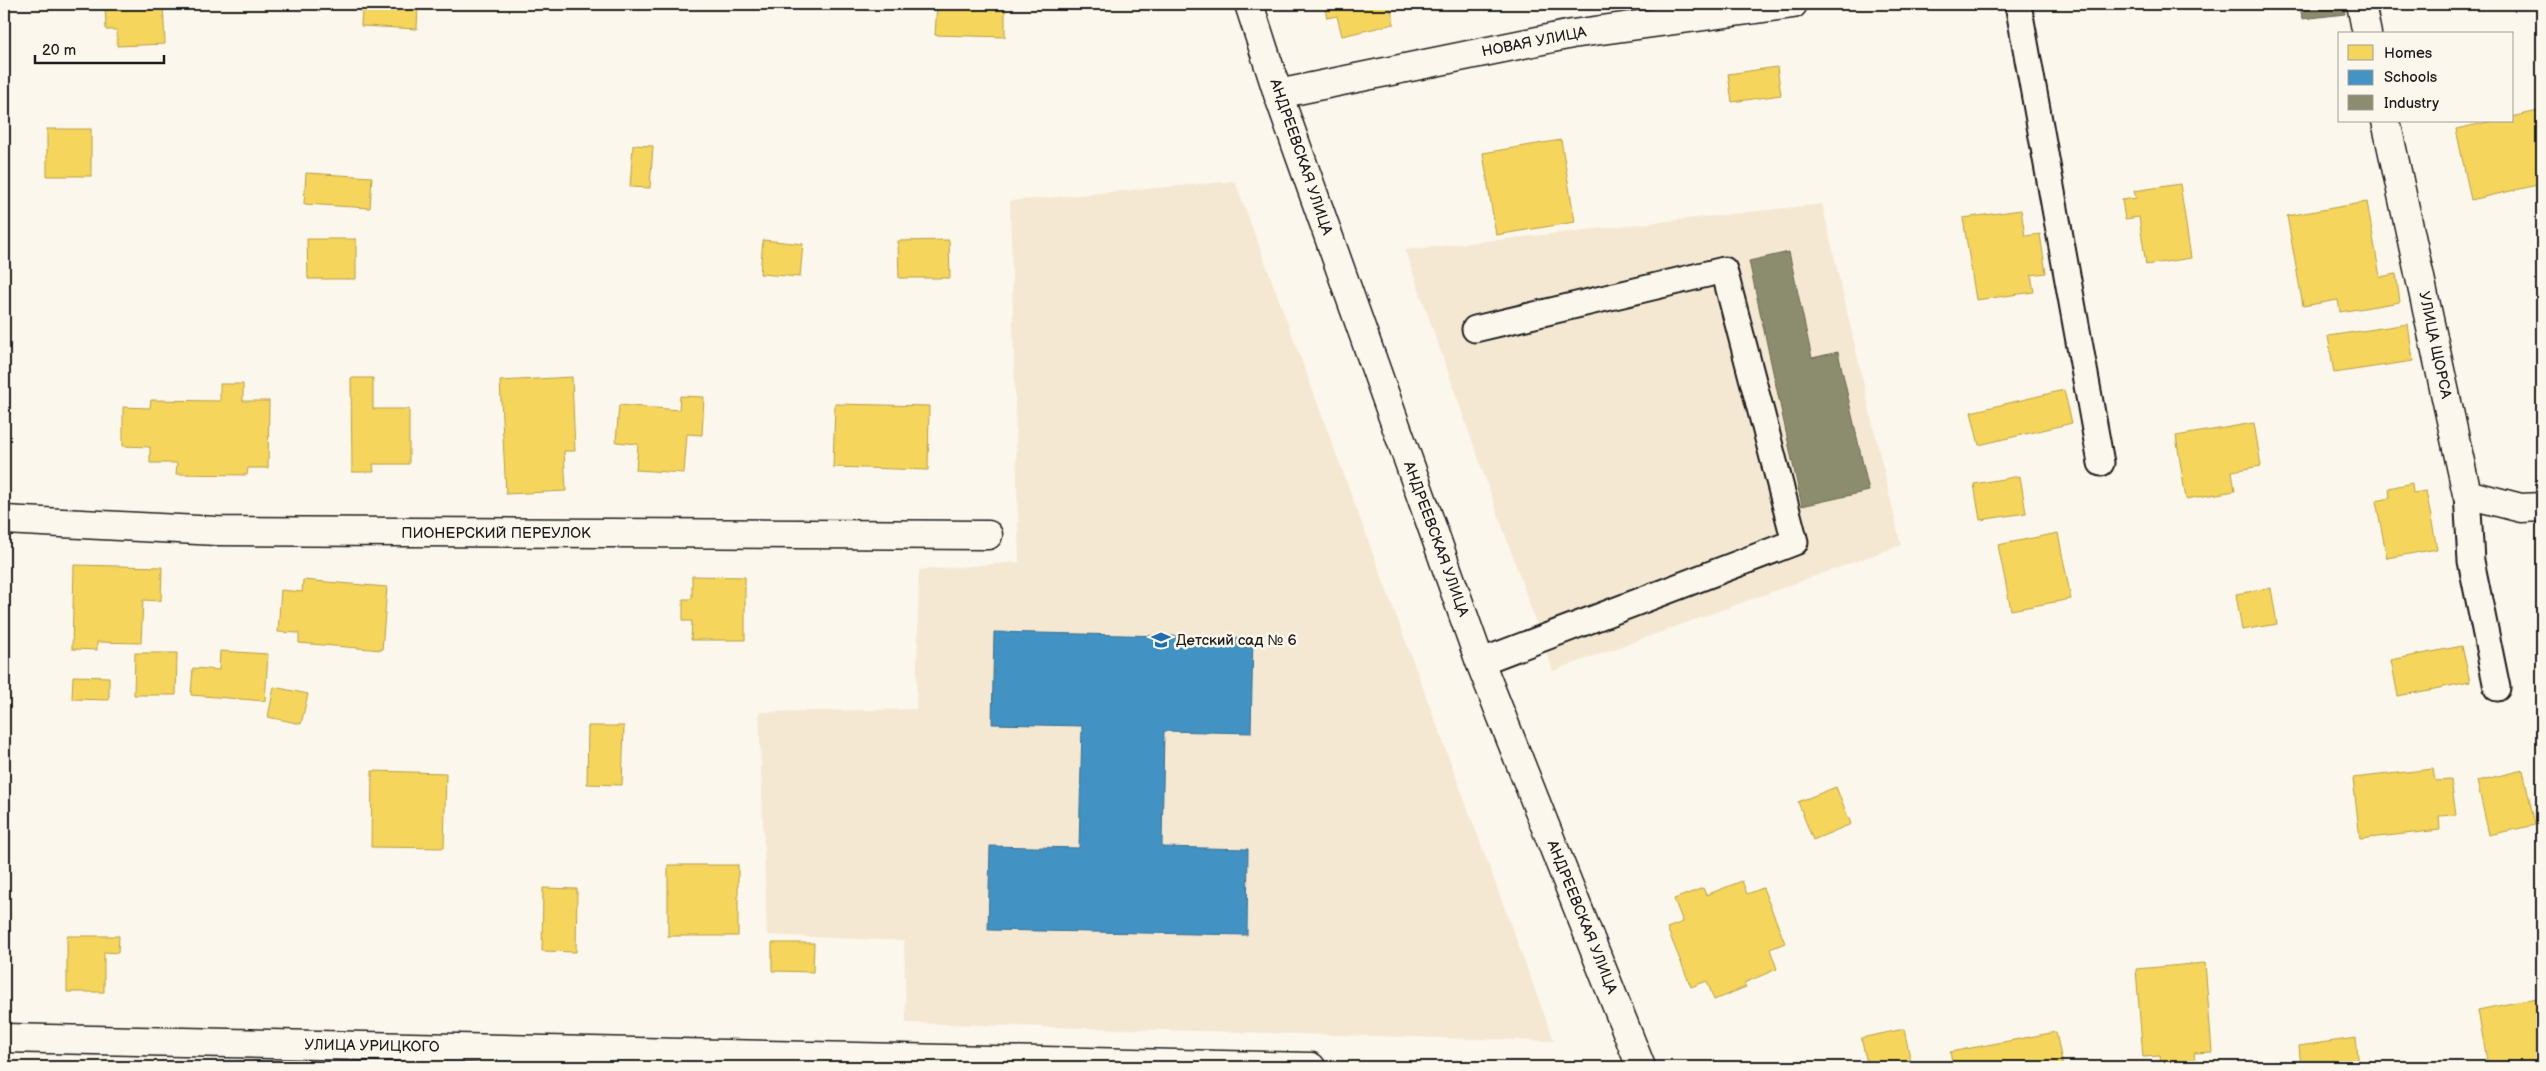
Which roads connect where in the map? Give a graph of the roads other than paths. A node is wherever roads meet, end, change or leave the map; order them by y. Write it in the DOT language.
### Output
graph roads {
  1 [pos="1248,4"];
  2 [pos="1793,4"];
  3 [pos="2018,4"];
  4 [pos="2361,4"];
  5 [pos="2367,32"];
  6 [pos="1278,94"];
  7 [pos="2386,122"];
  8 [pos="1475,329"];
  9 [pos="2101,463"];
  10 [pos="2467,494"];
  11 [pos="2542,507"];
  12 [pos="4,520"];
  13 [pos="988,535"];
  14 [pos="1480,662"];
  15 [pos="2497,688"];
  16 [pos="4,1038"];
  17 [pos="1311,1067"];
  18 [pos="1642,1067"];
  1 -- 6 [label="street, АНДРЕЕВСКАЯ УЛИЦА"];
  2 -- 6 [label="street, НОВАЯ УЛИЦА"];
  3 -- 9 [label="lane"];
  4 -- 5 [label="street"];
  6 -- 14 [label="street, АНДРЕЕВСКАЯ УЛИЦА"];
  7 -- 10 [label="street, УЛИЦА ЩОРСА"];
  8 -- 14 [label="lane"];
  10 -- 11 [label="street"];
  10 -- 15 [label="lane"];
  12 -- 13 [label="street, ПИОНЕРСКИЙ ПЕРЕУЛОК"];
  14 -- 18 [label="street, АНДРЕЕВСКАЯ УЛИЦА"];
  16 -- 17 [label="street, УЛИЦА УРИЦКОГО"];
}
